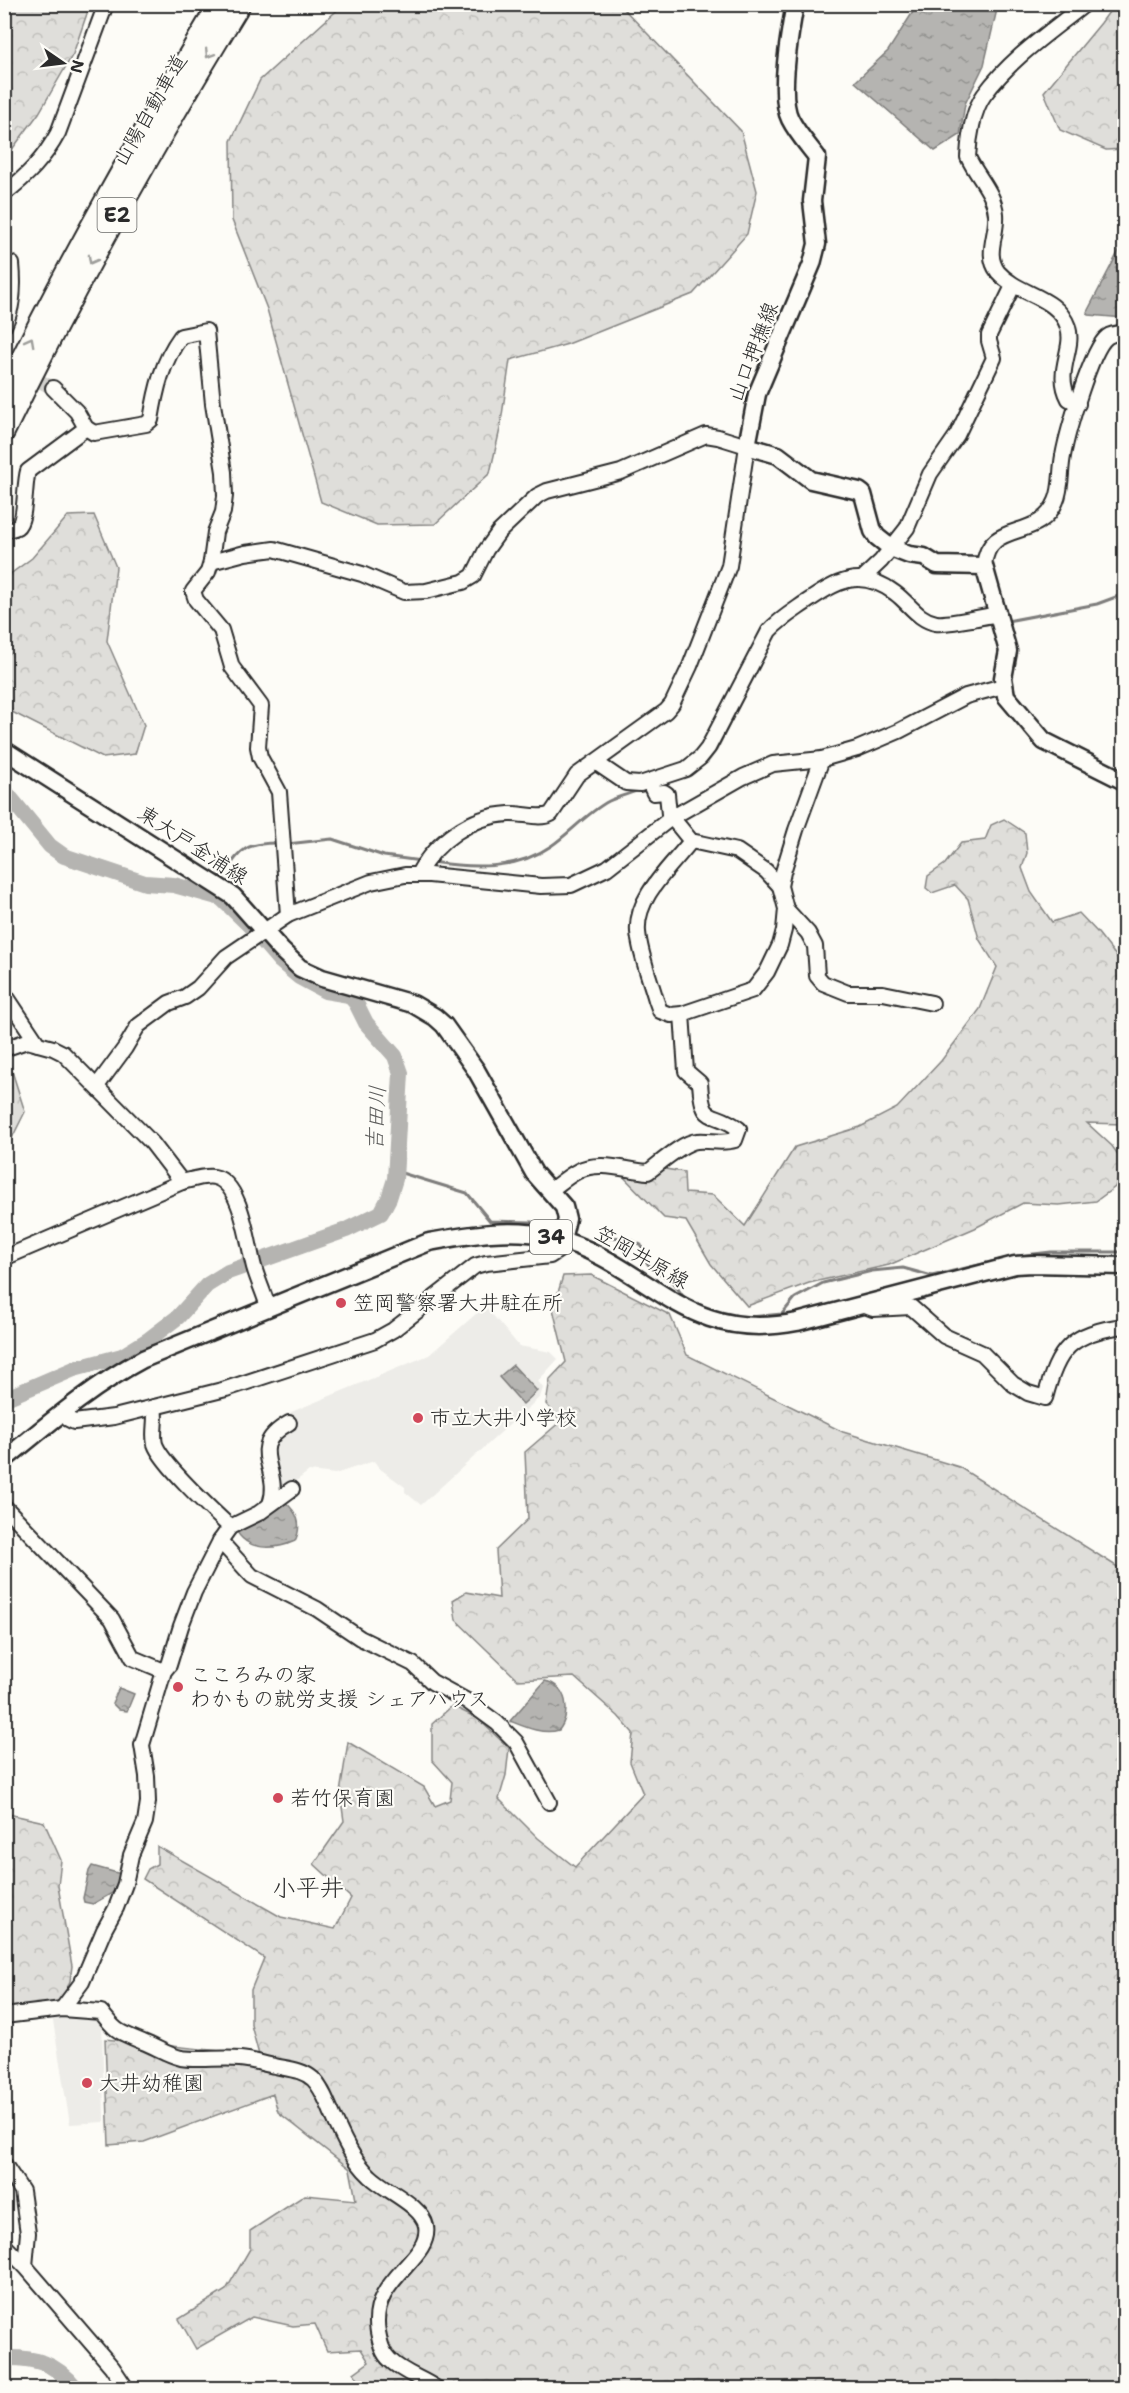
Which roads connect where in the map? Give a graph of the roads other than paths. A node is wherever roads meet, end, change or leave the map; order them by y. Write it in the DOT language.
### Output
graph roads {
  1 [pos="106,4"];
  2 [pos="219,4"];
  3 [pos="240,4"];
  4 [pos="795,4"];
  5 [pos="1085,4"];
  6 [pos="4,194"];
  7 [pos="4,260"];
  8 [pos="1013,286"];
  9 [pos="4,326"];
  10 [pos="1125,333"];
  11 [pos="53,388"];
  12 [pos="4,394"];
  13 [pos="1078,404"];
  14 [pos="86,428"];
  15 [pos="4,432"];
  16 [pos="747,446"];
  17 [pos="7,530"];
  18 [pos="891,548"];
  19 [pos="211,562"];
  20 [pos="984,566"];
  21 [pos="863,578"];
  22 [pos="1000,619"];
  23 [pos="1003,686"];
  24 [pos="4,750"];
  25 [pos="822,759"];
  26 [pos="595,762"];
  27 [pos="1125,781"];
  28 [pos="650,785"];
  29 [pos="671,818"];
  30 [pos="691,842"];
  31 [pos="423,866"];
  32 [pos="780,886"];
  33 [pos="786,909"];
  34 [pos="288,915"];
  35 [pos="260,935"];
  36 [pos="4,993"];
  37 [pos="932,1003"];
  38 [pos="682,1014"];
  39 [pos="38,1044"];
  40 [pos="4,1050"];
  41 [pos="97,1086"];
  42 [pos="182,1182"];
  43 [pos="551,1190"];
  44 [pos="562,1240"];
  45 [pos="4,1258"];
  46 [pos="1125,1266"];
  47 [pos="863,1306"];
  48 [pos="268,1307"];
  49 [pos="1125,1326"];
  50 [pos="154,1407"];
  51 [pos="62,1413"];
  52 [pos="289,1423"];
  53 [pos="4,1460"];
  54 [pos="292,1489"];
  55 [pos="270,1504"];
  56 [pos="4,1506"];
  57 [pos="230,1527"];
  58 [pos="220,1541"];
  59 [pos="164,1671"];
  60 [pos="549,1802"];
  61 [pos="62,2010"];
  62 [pos="4,2016"];
  63 [pos="4,2164"];
  64 [pos="4,2246"];
  65 [pos="25,2266"];
  66 [pos="126,2388"];
  67 [pos="436,2388"];
  1 -- 6 [label="street"];
  12 -- 2 [label="highway, 山陽自動車道 / E2, one-way"];
  3 -- 15 [label="highway, 山陽自動車道 / E2, one-way"];
  4 -- 16 [label="main road, 山口押撫線"];
  5 -- 8 [label="street"];
  7 -- 9 [label="street"];
  8 -- 13 [label="street"];
  8 -- 18 [label="street"];
  10 -- 13 [label="street"];
  11 -- 14 [label="street"];
  13 -- 20 [label="street"];
  14 -- 17 [label="street"];
  14 -- 19 [label="street"];
  16 -- 18 [label="main road"];
  16 -- 19 [label="street"];
  16 -- 26 [label="street"];
  18 -- 20 [label="main road"];
  18 -- 21 [label="street"];
  19 -- 34 [label="street"];
  20 -- 22 [label="main road"];
  21 -- 22 [label="street"];
  21 -- 28 [label="street"];
  22 -- 23 [label="main road"];
  23 -- 25 [label="street"];
  23 -- 27 [label="main road"];
  24 -- 35 [label="main road, 東大戸金浦線"];
  25 -- 29 [label="street"];
  25 -- 32 [label="street"];
  26 -- 28 [label="street"];
  26 -- 31 [label="street"];
  28 -- 29 [label="street"];
  29 -- 30 [label="street"];
  29 -- 31 [label="street"];
  30 -- 32 [label="street"];
  30 -- 38 [label="street"];
  31 -- 34 [label="street"];
  32 -- 33 [label="street"];
  33 -- 37 [label="street"];
  33 -- 38 [label="street"];
  34 -- 35 [label="street"];
  35 -- 41 [label="street"];
  35 -- 43 [label="main road, 東大戸金浦線"];
  36 -- 39 [label="street"];
  38 -- 43 [label="street"];
  39 -- 40 [label="street"];
  39 -- 41 [label="street"];
  41 -- 42 [label="street"];
  42 -- 45 [label="street"];
  42 -- 48 [label="street"];
  43 -- 44 [label="main road, 東大戸金浦線"];
  44 -- 47 [label="main road, 笠岡井原線 / 34"];
  44 -- 48 [label="main road, 笠岡井原線 / 34"];
  44 -- 50 [label="street"];
  46 -- 47 [label="main road, 笠岡井原線 / 34"];
  47 -- 49 [label="street"];
  48 -- 51 [label="main road, 笠岡井原線 / 34"];
  50 -- 51 [label="street"];
  50 -- 57 [label="street"];
  51 -- 53 [label="main road, 笠岡井原線 / 34"];
  52 -- 55 [label="street"];
  54 -- 55 [label="street"];
  55 -- 57 [label="street"];
  56 -- 59 [label="street"];
  57 -- 58 [label="street"];
  58 -- 59 [label="street"];
  58 -- 60 [label="street"];
  59 -- 61 [label="street"];
  61 -- 62 [label="street"];
  61 -- 67 [label="street"];
  63 -- 65 [label="street"];
  64 -- 65 [label="street"];
  65 -- 66 [label="street"];
}
